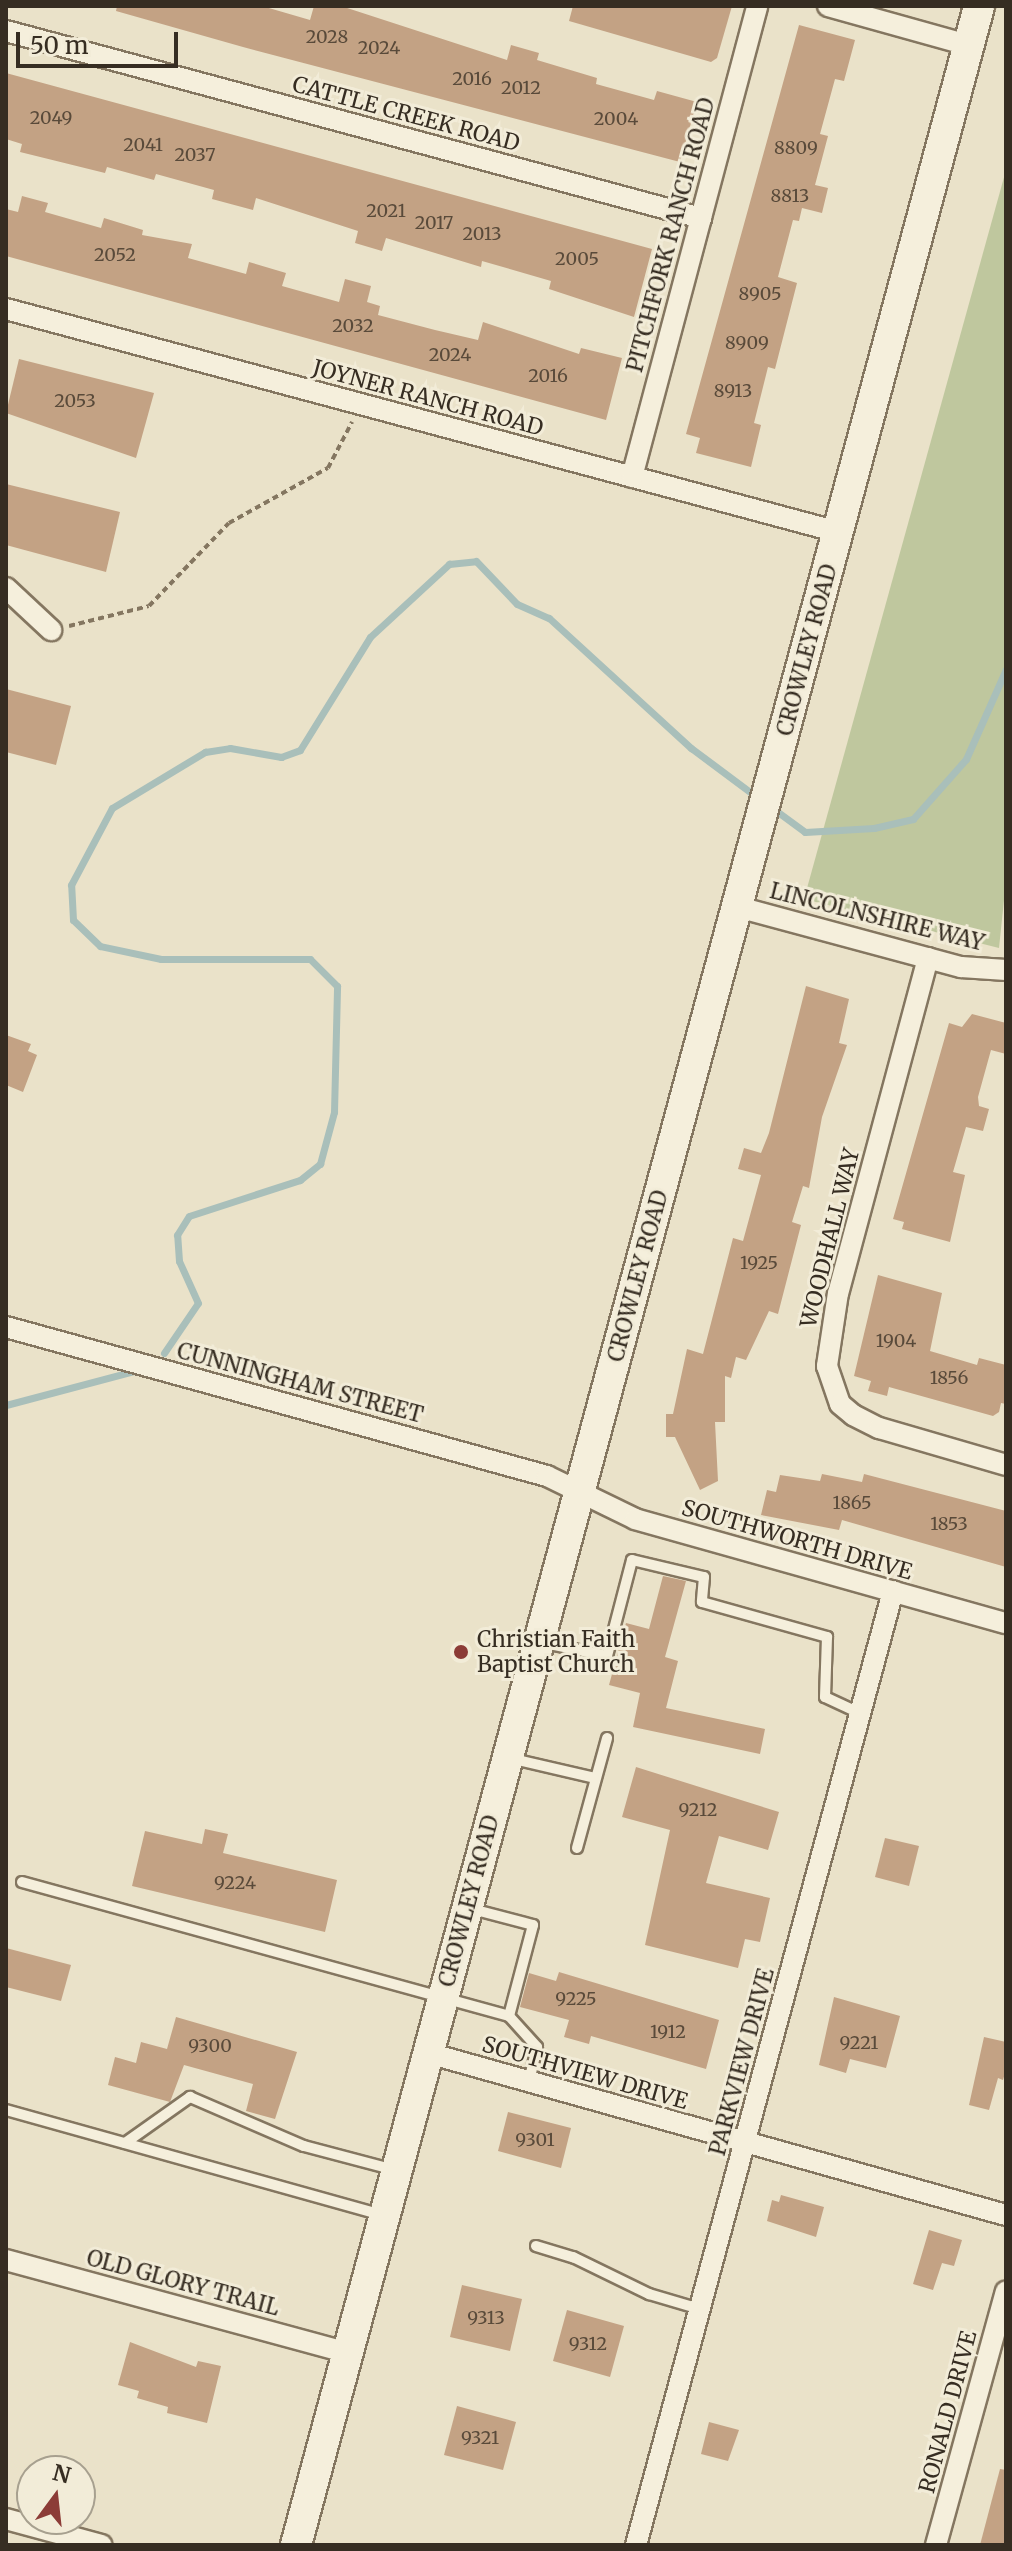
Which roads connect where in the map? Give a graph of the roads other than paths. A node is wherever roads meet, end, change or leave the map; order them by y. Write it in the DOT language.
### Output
graph roads {
  1 [pos="757,6"];
  2 [pos="828,6"];
  3 [pos="979,6"];
  4 [pos="6,31"];
  5 [pos="968,45"];
  6 [pos="701,218"];
  7 [pos="6,309"];
  8 [pos="632,477"];
  9 [pos="838,532"];
  10 [pos="6,588"];
  11 [pos="51,630"];
  12 [pos="738,907"];
  13 [pos="928,958"];
  14 [pos="1006,970"];
  15 [pos="6,1327"];
  16 [pos="1006,1465"];
  17 [pos="579,1489"];
  18 [pos="893,1591"];
  19 [pos="1006,1623"];
  20 [pos="538,1641"];
  21 [pos="860,1713"];
  22 [pos="607,1738"];
  23 [pos="507,1758"];
  24 [pos="595,1778"];
  25 [pos="577,1848"];
  26 [pos="22,1882"];
  27 [pos="467,1908"];
  28 [pos="443,1998"];
  29 [pos="509,2016"];
  30 [pos="428,2053"];
  31 [pos="529,2082"];
  32 [pos="6,2110"];
  33 [pos="125,2143"];
  34 [pos="745,2143"];
  35 [pos="396,2171"];
  36 [pos="1006,2215"];
  37 [pos="384,2216"];
  38 [pos="536,2246"];
  39 [pos="6,2260"];
  40 [pos="1006,2291"];
  41 [pos="700,2309"];
  42 [pos="348,2353"];
  43 [pos="6,2519"];
  44 [pos="102,2545"];
  45 [pos="296,2545"];
  46 [pos="636,2545"];
  47 [pos="936,2545"];
  1 -- 6 [label="street, PITCHFORK RANCH ROAD"];
  2 -- 5 [label="street"];
  3 -- 5 [label="main road, CROWLEY ROAD"];
  4 -- 6 [label="street, CATTLE CREEK ROAD"];
  5 -- 9 [label="main road, CROWLEY ROAD"];
  6 -- 8 [label="street, PITCHFORK RANCH ROAD"];
  7 -- 8 [label="street, JOYNER RANCH ROAD"];
  8 -- 9 [label="street, JOYNER RANCH ROAD"];
  9 -- 12 [label="main road, CROWLEY ROAD"];
  10 -- 11 [label="street"];
  12 -- 13 [label="street, LINCOLNSHIRE WAY"];
  12 -- 17 [label="main road, CROWLEY ROAD"];
  13 -- 14 [label="street, LINCOLNSHIRE WAY"];
  13 -- 16 [label="street, WOODHALL WAY"];
  15 -- 17 [label="street, CUNNINGHAM STREET"];
  17 -- 18 [label="street, SOUTHWORTH DRIVE"];
  17 -- 20 [label="main road, CROWLEY ROAD"];
  18 -- 19 [label="street, SOUTHWORTH DRIVE"];
  18 -- 21 [label="street, PARKVIEW DRIVE"];
  20 -- 21 [label="lane"];
  20 -- 23 [label="main road, CROWLEY ROAD"];
  21 -- 34 [label="street, PARKVIEW DRIVE"];
  22 -- 24 [label="lane"];
  23 -- 24 [label="lane"];
  23 -- 27 [label="main road, CROWLEY ROAD"];
  24 -- 25 [label="lane"];
  26 -- 28 [label="lane"];
  27 -- 28 [label="main road, CROWLEY ROAD"];
  27 -- 29 [label="lane"];
  28 -- 29 [label="lane"];
  28 -- 30 [label="main road, CROWLEY ROAD"];
  29 -- 31 [label="lane"];
  30 -- 31 [label="street, SOUTHVIEW DRIVE"];
  30 -- 35 [label="main road, CROWLEY ROAD"];
  31 -- 34 [label="street, SOUTHVIEW DRIVE"];
  32 -- 33 [label="lane"];
  33 -- 35 [label="lane"];
  33 -- 37 [label="lane"];
  34 -- 36 [label="street, SOUTHVIEW DRIVE"];
  34 -- 41 [label="street, PARKVIEW DRIVE"];
  35 -- 37 [label="main road, CROWLEY ROAD"];
  37 -- 42 [label="main road, CROWLEY ROAD"];
  38 -- 41 [label="lane"];
  39 -- 42 [label="street, OLD GLORY TRAIL"];
  40 -- 47 [label="street, RONALD DRIVE"];
  41 -- 46 [label="street, PARKVIEW DRIVE"];
  42 -- 45 [label="main road, CROWLEY ROAD"];
  43 -- 44 [label="street"];
}
